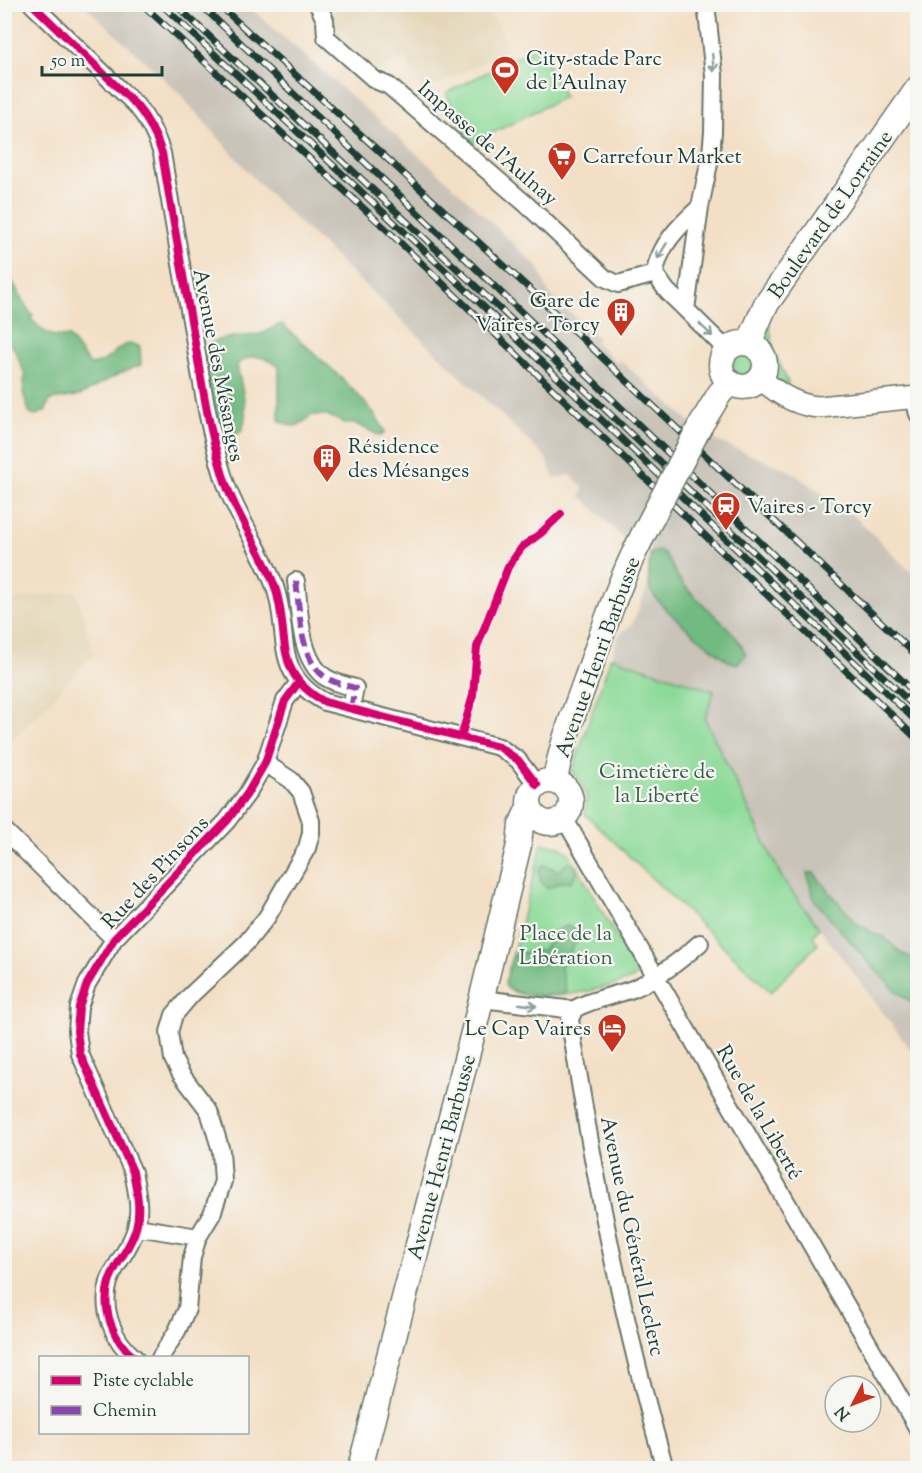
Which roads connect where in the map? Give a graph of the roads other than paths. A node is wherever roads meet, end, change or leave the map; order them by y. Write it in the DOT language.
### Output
graph roads {
  1 [pos="32,4"];
  2 [pos="323,4"];
  3 [pos="706,4"];
  4 [pos="918,88"];
  5 [pos="700,207"];
  6 [pos="655,274"];
  7 [pos="686,310"];
  8 [pos="738,346"];
  9 [pos="761,379"];
  10 [pos="730,383"];
  11 [pos="916,403"];
  12 [pos="296,581"];
  13 [pos="298,682"];
  14 [pos="351,708"];
  15 [pos="265,763"];
  16 [pos="546,783"];
  17 [pos="546,816"];
  18 [pos="4,830"];
  19 [pos="114,939"];
  20 [pos="700,943"];
  21 [pos="655,977"];
  22 [pos="482,999"];
  23 [pos="574,1010"];
  24 [pos="136,1227"];
  25 [pos="198,1237"];
  26 [pos="133,1356"];
  27 [pos="161,1356"];
  28 [pos="918,1429"];
  29 [pos="360,1468"];
  30 [pos="664,1468"];
  1 -- 13 [label="street, Avenue des Mésanges"];
  2 -- 6 [label="street, Impasse de l'Aulnay"];
  3 -- 5 [label="street, one-way"];
  4 -- 8 [label="main road, Boulevard de Lorraine"];
  5 -- 6 [label="street, one-way"];
  5 -- 7 [label="street"];
  6 -- 7 [label="street"];
  7 -- 8 [label="street, one-way"];
  8 -- 9 [label="main road"];
  8 -- 10 [label="main road"];
  9 -- 10 [label="main road"];
  9 -- 11 [label="street"];
  10 -- 16 [label="main road, Avenue Henri Barbusse, bridge"];
  12 -- 14 [label="street"];
  13 -- 14 [label="street, Avenue des Mésanges"];
  13 -- 15 [label="street, Rue des Pinsons"];
  14 -- 16 [label="street, Avenue des Mésanges"];
  15 -- 19 [label="street, Rue des Pinsons"];
  15 -- 25 [label="street"];
  16 -- 17 [label="main road, Avenue Henri Barbusse"];
  16 -- 17 [label="main road"];
  17 -- 21 [label="street, Rue de la Liberté"];
  17 -- 22 [label="main road, Avenue Henri Barbusse"];
  18 -- 19 [label="street"];
  19 -- 24 [label="street, Rue des Pinsons"];
  20 -- 21 [label="street"];
  21 -- 23 [label="street"];
  21 -- 28 [label="street, Rue de la Liberté"];
  22 -- 23 [label="street, one-way"];
  22 -- 29 [label="main road, Avenue Henri Barbusse"];
  23 -- 30 [label="street, Avenue du Général Leclerc"];
  24 -- 25 [label="street"];
  24 -- 26 [label="street, Rue des Pinsons"];
  25 -- 27 [label="street"];
}
